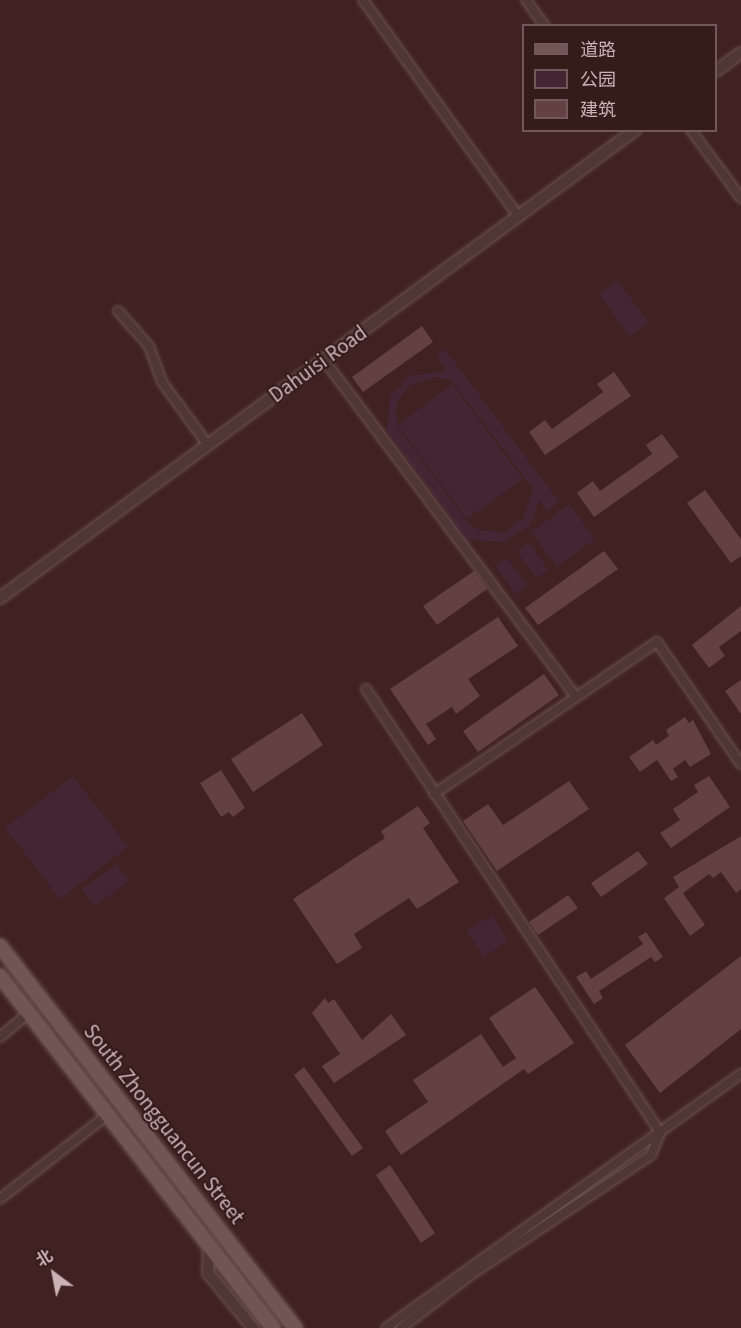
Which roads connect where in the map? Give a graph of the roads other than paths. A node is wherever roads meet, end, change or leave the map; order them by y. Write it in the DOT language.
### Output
graph roads {
  1 [pos="363,0"];
  2 [pos="526,0"];
  3 [pos="544,24"];
  4 [pos="741,53"];
  5 [pos="717,70"];
  6 [pos="692,132"];
  7 [pos="628,133"];
  8 [pos="741,198"];
  9 [pos="519,216"];
  10 [pos="118,311"];
  11 [pos="324,360"];
  12 [pos="208,445"];
  13 [pos="0,598"];
  14 [pos="366,689"];
  15 [pos="576,697"];
  16 [pos="741,764"];
  17 [pos="434,794"];
  18 [pos="0,946"];
  19 [pos="2,984"];
  20 [pos="29,1013"];
  21 [pos="0,1037"];
  22 [pos="741,1074"];
  23 [pos="107,1115"];
  24 [pos="660,1132"];
  25 [pos="0,1199"];
  26 [pos="209,1245"];
  27 [pos="253,1328"];
  28 [pos="273,1328"];
  29 [pos="296,1328"];
  30 [pos="386,1328"];
  31 [pos="401,1328"];
  1 -- 9 [label="street"];
  2 -- 3 [label="street"];
  4 -- 5 [label="street"];
  6 -- 8 [label="street"];
  7 -- 9 [label="street, Dahuisi Road"];
  9 -- 11 [label="street, Dahuisi Road"];
  10 -- 12 [label="street"];
  11 -- 12 [label="street, Dahuisi Road"];
  11 -- 15 [label="street"];
  12 -- 13 [label="street, Dahuisi Road"];
  14 -- 17 [label="street"];
  15 -- 16 [label="street"];
  15 -- 17 [label="street"];
  17 -- 24 [label="street"];
  18 -- 29 [label="main road, South Zhongguancun Street"];
  19 -- 20 [label="main road, South Zhongguancun Street"];
  20 -- 21 [label="street"];
  20 -- 23 [label="main road, South Zhongguancun Street"];
  22 -- 24 [label="street"];
  23 -- 25 [label="street"];
  23 -- 26 [label="main road, South Zhongguancun Street"];
  24 -- 30 [label="street"];
  24 -- 31 [label="street"];
  26 -- 27 [label="street"];
  26 -- 28 [label="main road, South Zhongguancun Street"];
}
